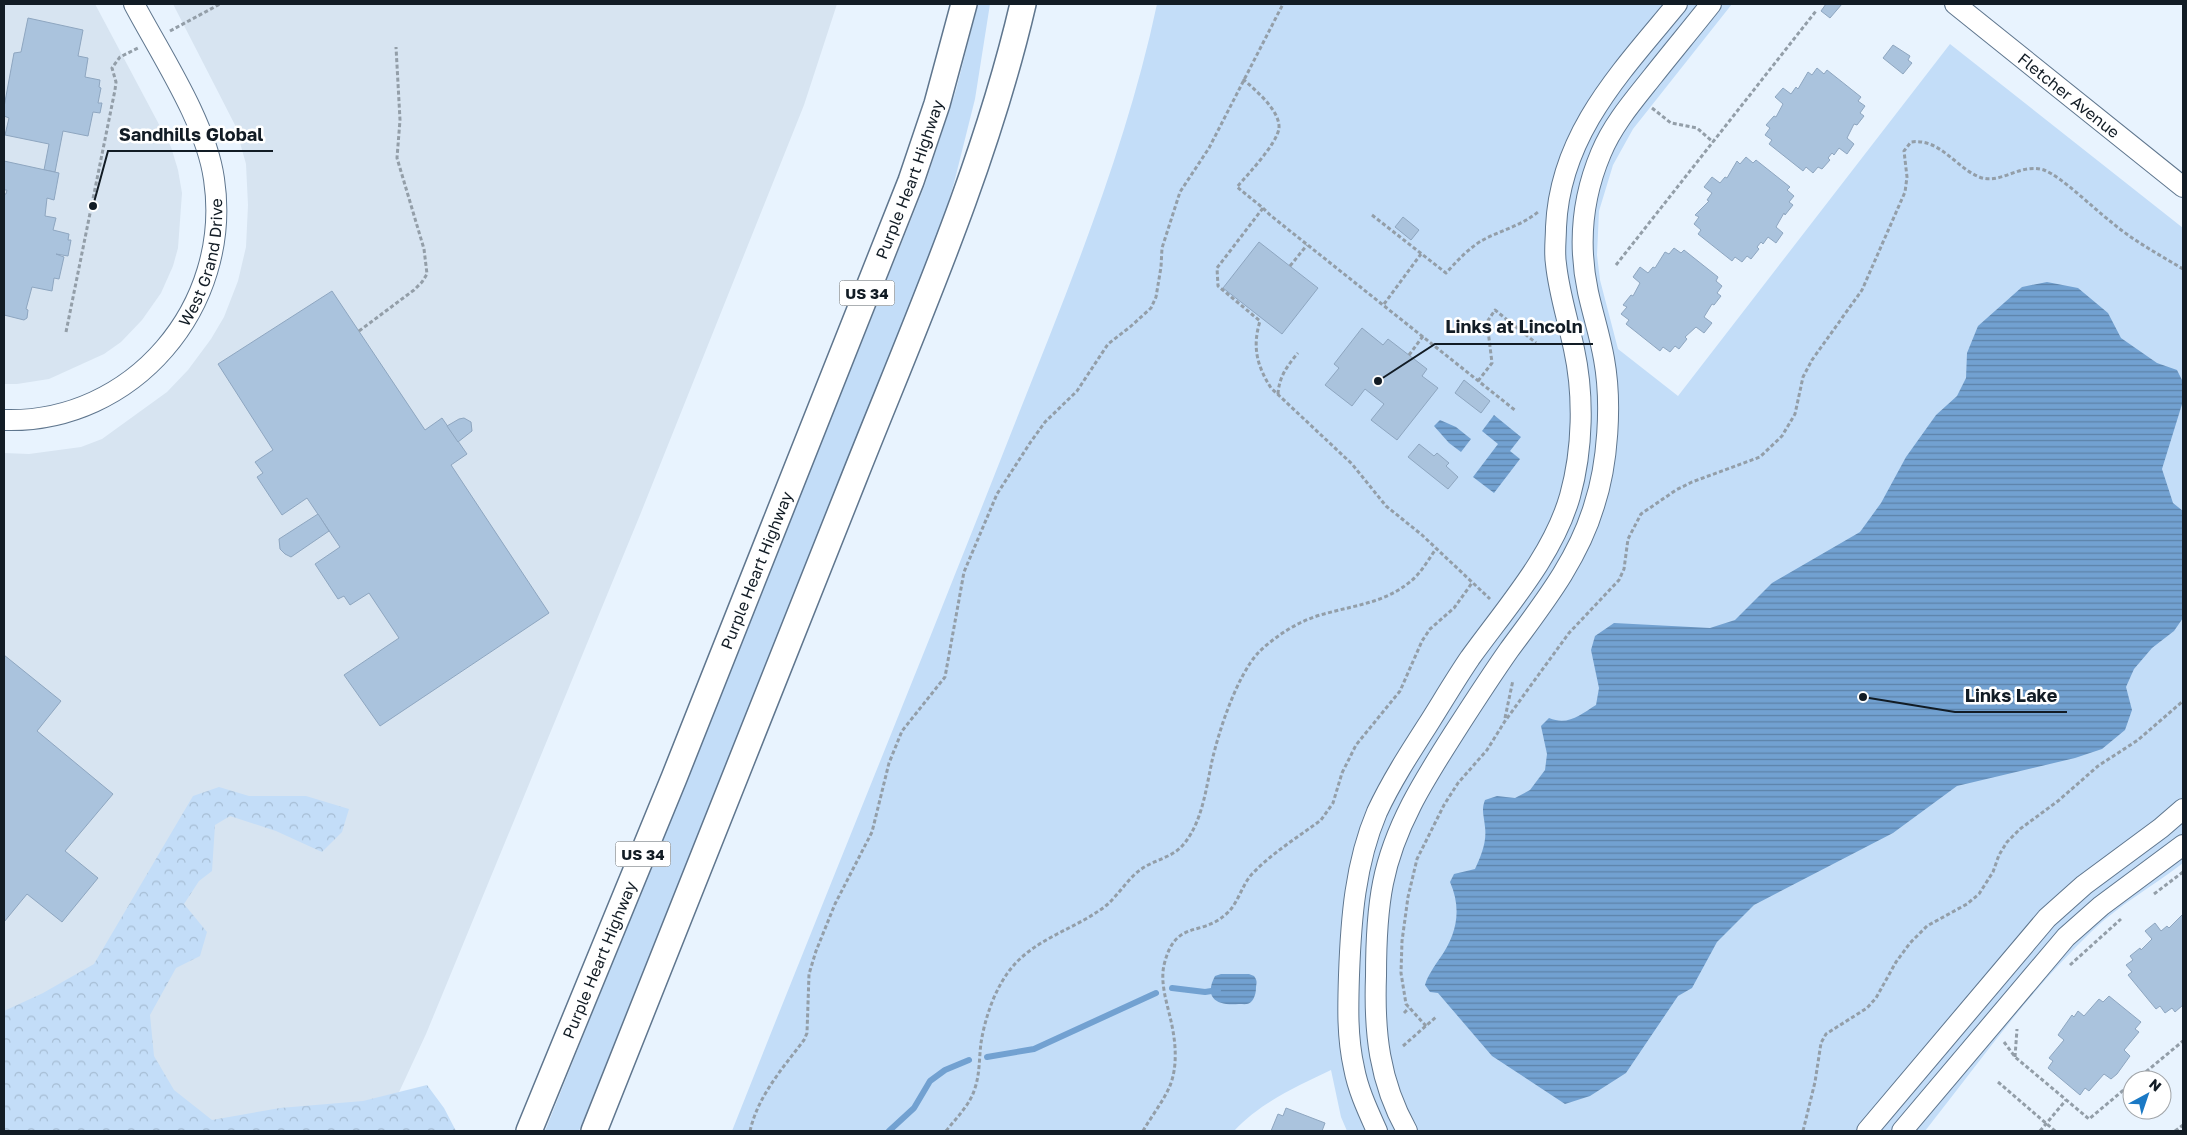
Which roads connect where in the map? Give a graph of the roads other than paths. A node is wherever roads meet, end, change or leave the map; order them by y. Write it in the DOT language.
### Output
graph roads {
  1 [pos="134,4"];
  2 [pos="964,4"];
  3 [pos="1023,4"];
  4 [pos="1677,4"];
  5 [pos="1711,4"];
  6 [pos="1956,4"];
  7 [pos="2183,187"];
  8 [pos="4,420"];
  9 [pos="1570,496"];
  10 [pos="1595,505"];
  11 [pos="1446,696"];
  12 [pos="1468,712"];
  13 [pos="2183,809"];
  14 [pos="2183,845"];
  15 [pos="1352,924"];
  16 [pos="1377,926"];
  17 [pos="529,1131"];
  18 [pos="594,1131"];
  19 [pos="1377,1131"];
  20 [pos="1407,1131"];
  21 [pos="1867,1131"];
  22 [pos="1902,1131"];
  1 -- 8 [label="street, West Grand Drive"];
  2 -- 17 [label="main road, Purple Heart Highway / US 34"];
  3 -- 18 [label="main road"];
  4 -- 9 [label="street"];
  5 -- 10 [label="street"];
  6 -- 7 [label="street, Fletcher Avenue"];
  9 -- 10 [label="street"];
  9 -- 11 [label="street"];
  10 -- 12 [label="street"];
  11 -- 12 [label="street"];
  11 -- 15 [label="street"];
  12 -- 16 [label="street"];
  13 -- 21 [label="street"];
  14 -- 22 [label="street"];
  15 -- 16 [label="street"];
  15 -- 19 [label="street"];
  16 -- 20 [label="street"];
}
